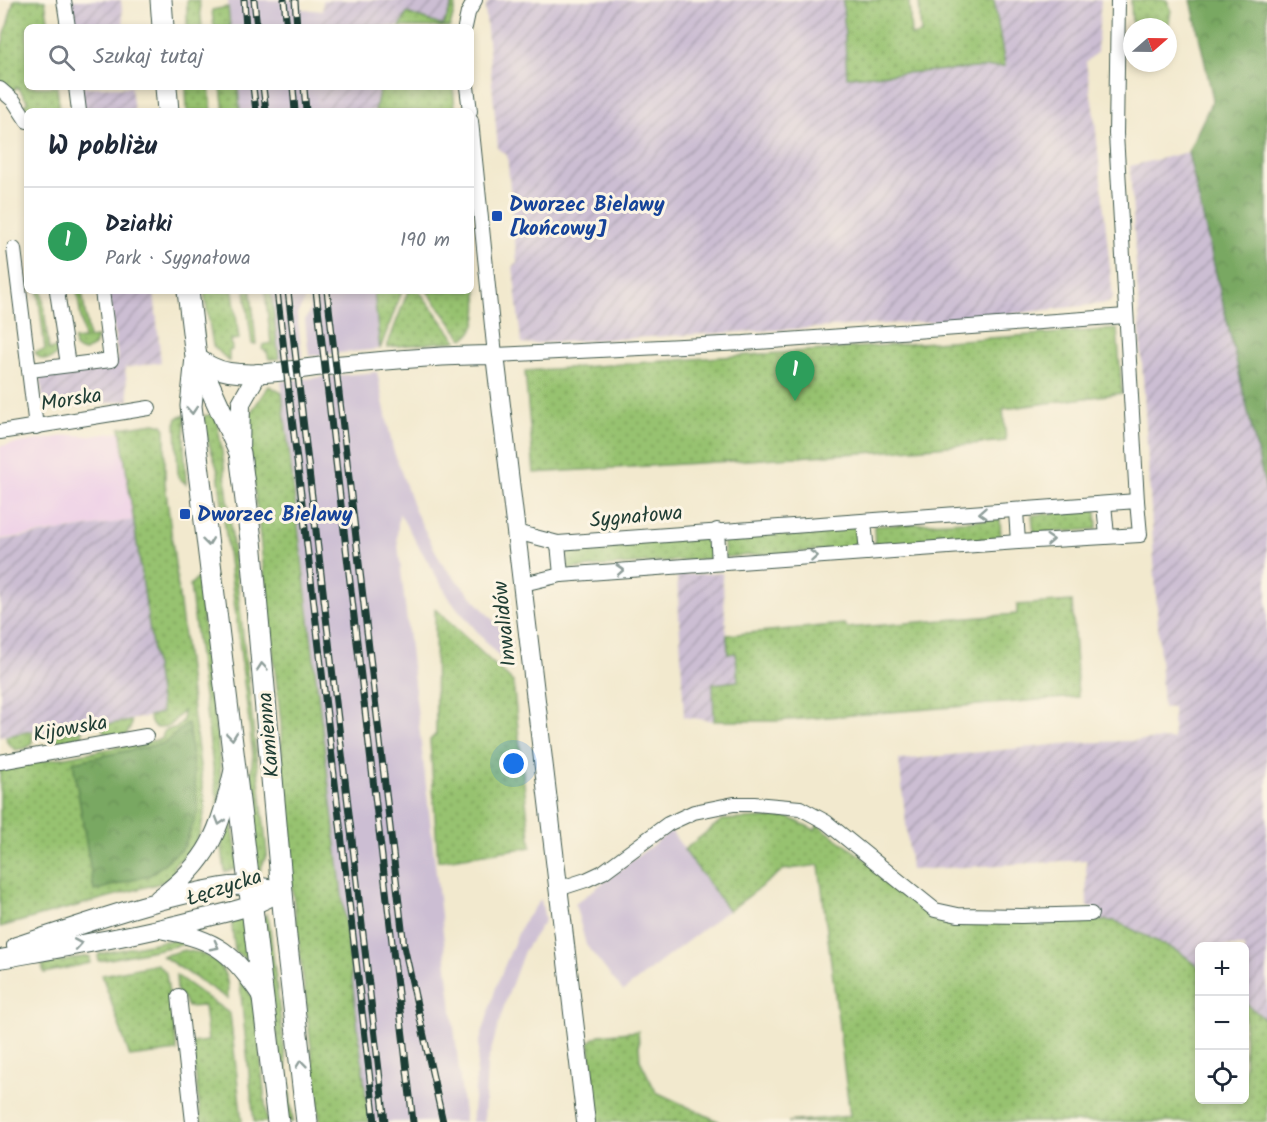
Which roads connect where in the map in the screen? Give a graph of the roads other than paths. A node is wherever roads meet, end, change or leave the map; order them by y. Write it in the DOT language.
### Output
graph roads {
  1 [pos="64,0"];
  2 [pos="161,0"];
  3 [pos="475,0"];
  4 [pos="1118,0"];
  5 [pos="68,24"];
  6 [pos="163,24"];
  7 [pos="466,24"];
  8 [pos="0,89"];
  9 [pos="76,90"];
  10 [pos="166,90"];
  11 [pos="467,90"];
  12 [pos="79,108"];
  13 [pos="168,108"];
  14 [pos="470,108"];
  15 [pos="24,116"];
  16 [pos="474,150"];
  17 [pos="14,249"];
  18 [pos="57,294"];
  19 [pos="102,294"];
  20 [pos="188,294"];
  21 [pos="1126,316"];
  22 [pos="495,356"];
  23 [pos="196,357"];
  24 [pos="68,365"];
  25 [pos="30,370"];
  26 [pos="258,373"];
  27 [pos="148,408"];
  28 [pos="36,427"];
  29 [pos="0,432"];
  30 [pos="240,453"];
  31 [pos="1137,501"];
  32 [pos="1104,504"];
  33 [pos="1016,511"];
  34 [pos="864,520"];
  35 [pos="717,530"];
  36 [pos="516,532"];
  37 [pos="1107,536"];
  38 [pos="1018,542"];
  39 [pos="558,543"];
  40 [pos="867,553"];
  41 [pos="719,563"];
  42 [pos="561,575"];
  43 [pos="523,584"];
  44 [pos="146,736"];
  45 [pos="0,762"];
  46 [pos="235,764"];
  47 [pos="558,889"];
  48 [pos="282,890"];
  49 [pos="250,896"];
  50 [pos="152,904"];
  51 [pos="1092,914"];
  52 [pos="159,930"];
  53 [pos="0,951"];
  54 [pos="0,959"];
  55 [pos="179,996"];
  56 [pos="263,998"];
  57 [pos="193,1122"];
  58 [pos="278,1122"];
  59 [pos="307,1122"];
  60 [pos="586,1122"];
  1 -- 5 [label="street"];
  2 -- 6 [label="main road"];
  3 -- 7 [label="street"];
  4 -- 21 [label="street"];
  8 -- 15 [label="street"];
  9 -- 12 [label="street"];
  10 -- 13 [label="main road"];
  11 -- 14 [label="street"];
  16 -- 22 [label="street, Inwalidów"];
  17 -- 25 [label="street"];
  18 -- 24 [label="street"];
  19 -- 24 [label="street"];
  20 -- 23 [label="main road, Kamienna"];
  21 -- 22 [label="street"];
  21 -- 31 [label="street"];
  22 -- 26 [label="street"];
  22 -- 36 [label="street, Inwalidów"];
  23 -- 26 [label="street"];
  23 -- 30 [label="main road, Kamienna"];
  23 -- 46 [label="main road, Kamienna, one-way"];
  24 -- 25 [label="street"];
  25 -- 28 [label="street"];
  26 -- 30 [label="street"];
  27 -- 28 [label="street, Morska"];
  28 -- 29 [label="street, Morska"];
  48 -- 30 [label="main road, Kamienna, one-way"];
  31 -- 32 [label="street, Sygnałowa"];
  31 -- 37 [label="street"];
  32 -- 33 [label="street, Sygnałowa"];
  32 -- 37 [label="street"];
  33 -- 34 [label="street, Sygnałowa, one-way"];
  33 -- 38 [label="street"];
  34 -- 35 [label="street, Sygnałowa"];
  34 -- 40 [label="street"];
  35 -- 39 [label="street, Sygnałowa"];
  35 -- 41 [label="street"];
  36 -- 39 [label="street, Sygnałowa"];
  36 -- 43 [label="street, Inwalidów"];
  38 -- 37 [label="street, one-way"];
  38 -- 40 [label="street"];
  39 -- 42 [label="street"];
  41 -- 40 [label="street, one-way"];
  42 -- 41 [label="street, one-way"];
  42 -- 43 [label="street"];
  43 -- 47 [label="street, Inwalidów"];
  44 -- 45 [label="street, Kijowska"];
  46 -- 49 [label="main road, Kamienna"];
  46 -- 50 [label="street, one-way"];
  47 -- 51 [label="street"];
  47 -- 60 [label="street, Inwalidów"];
  48 -- 49 [label="street, Łęczycka"];
  59 -- 48 [label="main road, Kamienna, one-way"];
  49 -- 50 [label="street, Łęczycka"];
  49 -- 52 [label="street, Łęczycka"];
  49 -- 56 [label="main road, Kamienna"];
  50 -- 53 [label="street, Łęczycka"];
  54 -- 52 [label="street, Łęczycka, one-way"];
  52 -- 56 [label="street, one-way"];
  55 -- 57 [label="street"];
  56 -- 58 [label="main road, Kamienna"];
}
